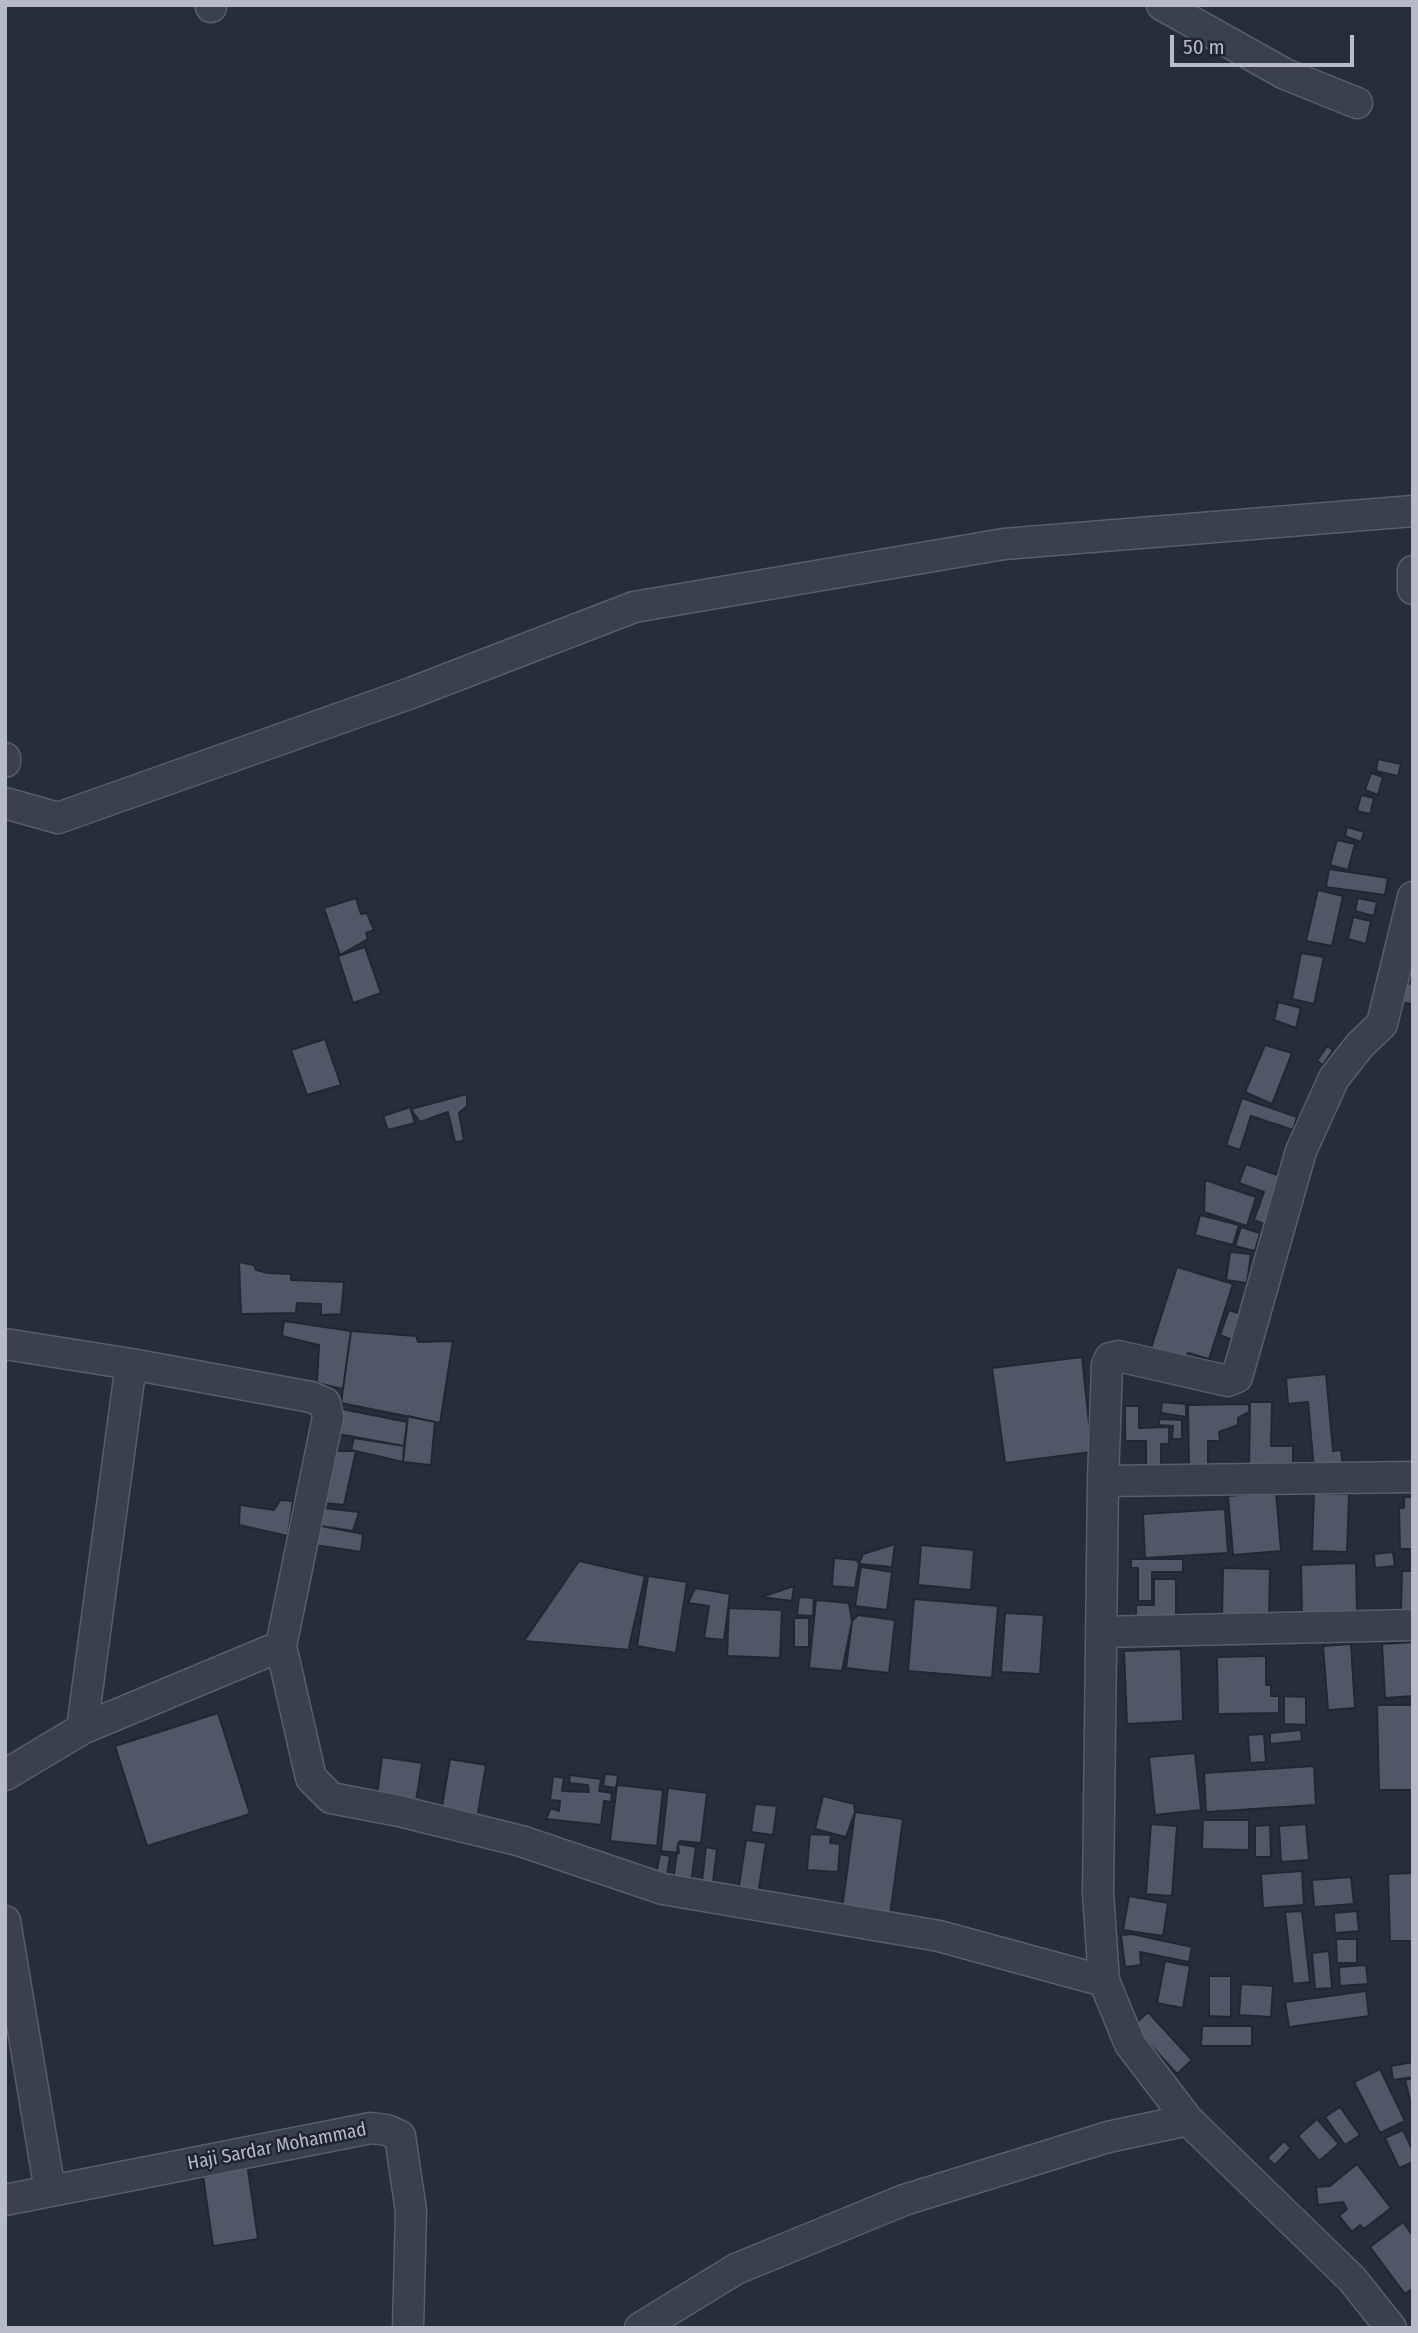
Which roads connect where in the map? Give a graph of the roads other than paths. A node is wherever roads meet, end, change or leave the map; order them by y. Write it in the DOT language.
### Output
graph roads {
  1 [pos="1162,5"];
  2 [pos="1357,103"];
  3 [pos="1413,511"];
  4 [pos="1413,571"];
  5 [pos="1413,589"];
  6 [pos="5,803"];
  7 [pos="1413,897"];
  8 [pos="5,1344"];
  9 [pos="131,1364"];
  10 [pos="1413,1477"];
  11 [pos="1102,1481"];
  12 [pos="1413,1625"];
  13 [pos="1101,1632"];
  14 [pos="281,1646"];
  15 [pos="82,1729"];
  16 [pos="5,1775"];
  17 [pos="5,1920"];
  18 [pos="1104,1981"];
  19 [pos="1188,2120"];
  20 [pos="50,2191"];
  21 [pos="5,2200"];
  22 [pos="408,2328"];
  23 [pos="640,2328"];
  24 [pos="1391,2328"];
  1 -- 2 [label="street"];
  3 -- 6 [label="street"];
  4 -- 5 [label="street"];
  7 -- 11 [label="street"];
  8 -- 9 [label="street"];
  9 -- 14 [label="street"];
  9 -- 15 [label="street"];
  10 -- 11 [label="street"];
  11 -- 13 [label="street"];
  12 -- 13 [label="street"];
  13 -- 18 [label="street"];
  14 -- 15 [label="street"];
  14 -- 18 [label="street"];
  15 -- 16 [label="street"];
  17 -- 20 [label="street"];
  18 -- 19 [label="street"];
  19 -- 23 [label="street"];
  19 -- 24 [label="street"];
  20 -- 21 [label="street, Haji Sardar Mohammad"];
  20 -- 22 [label="street, Haji Sardar Mohammad"];
}
